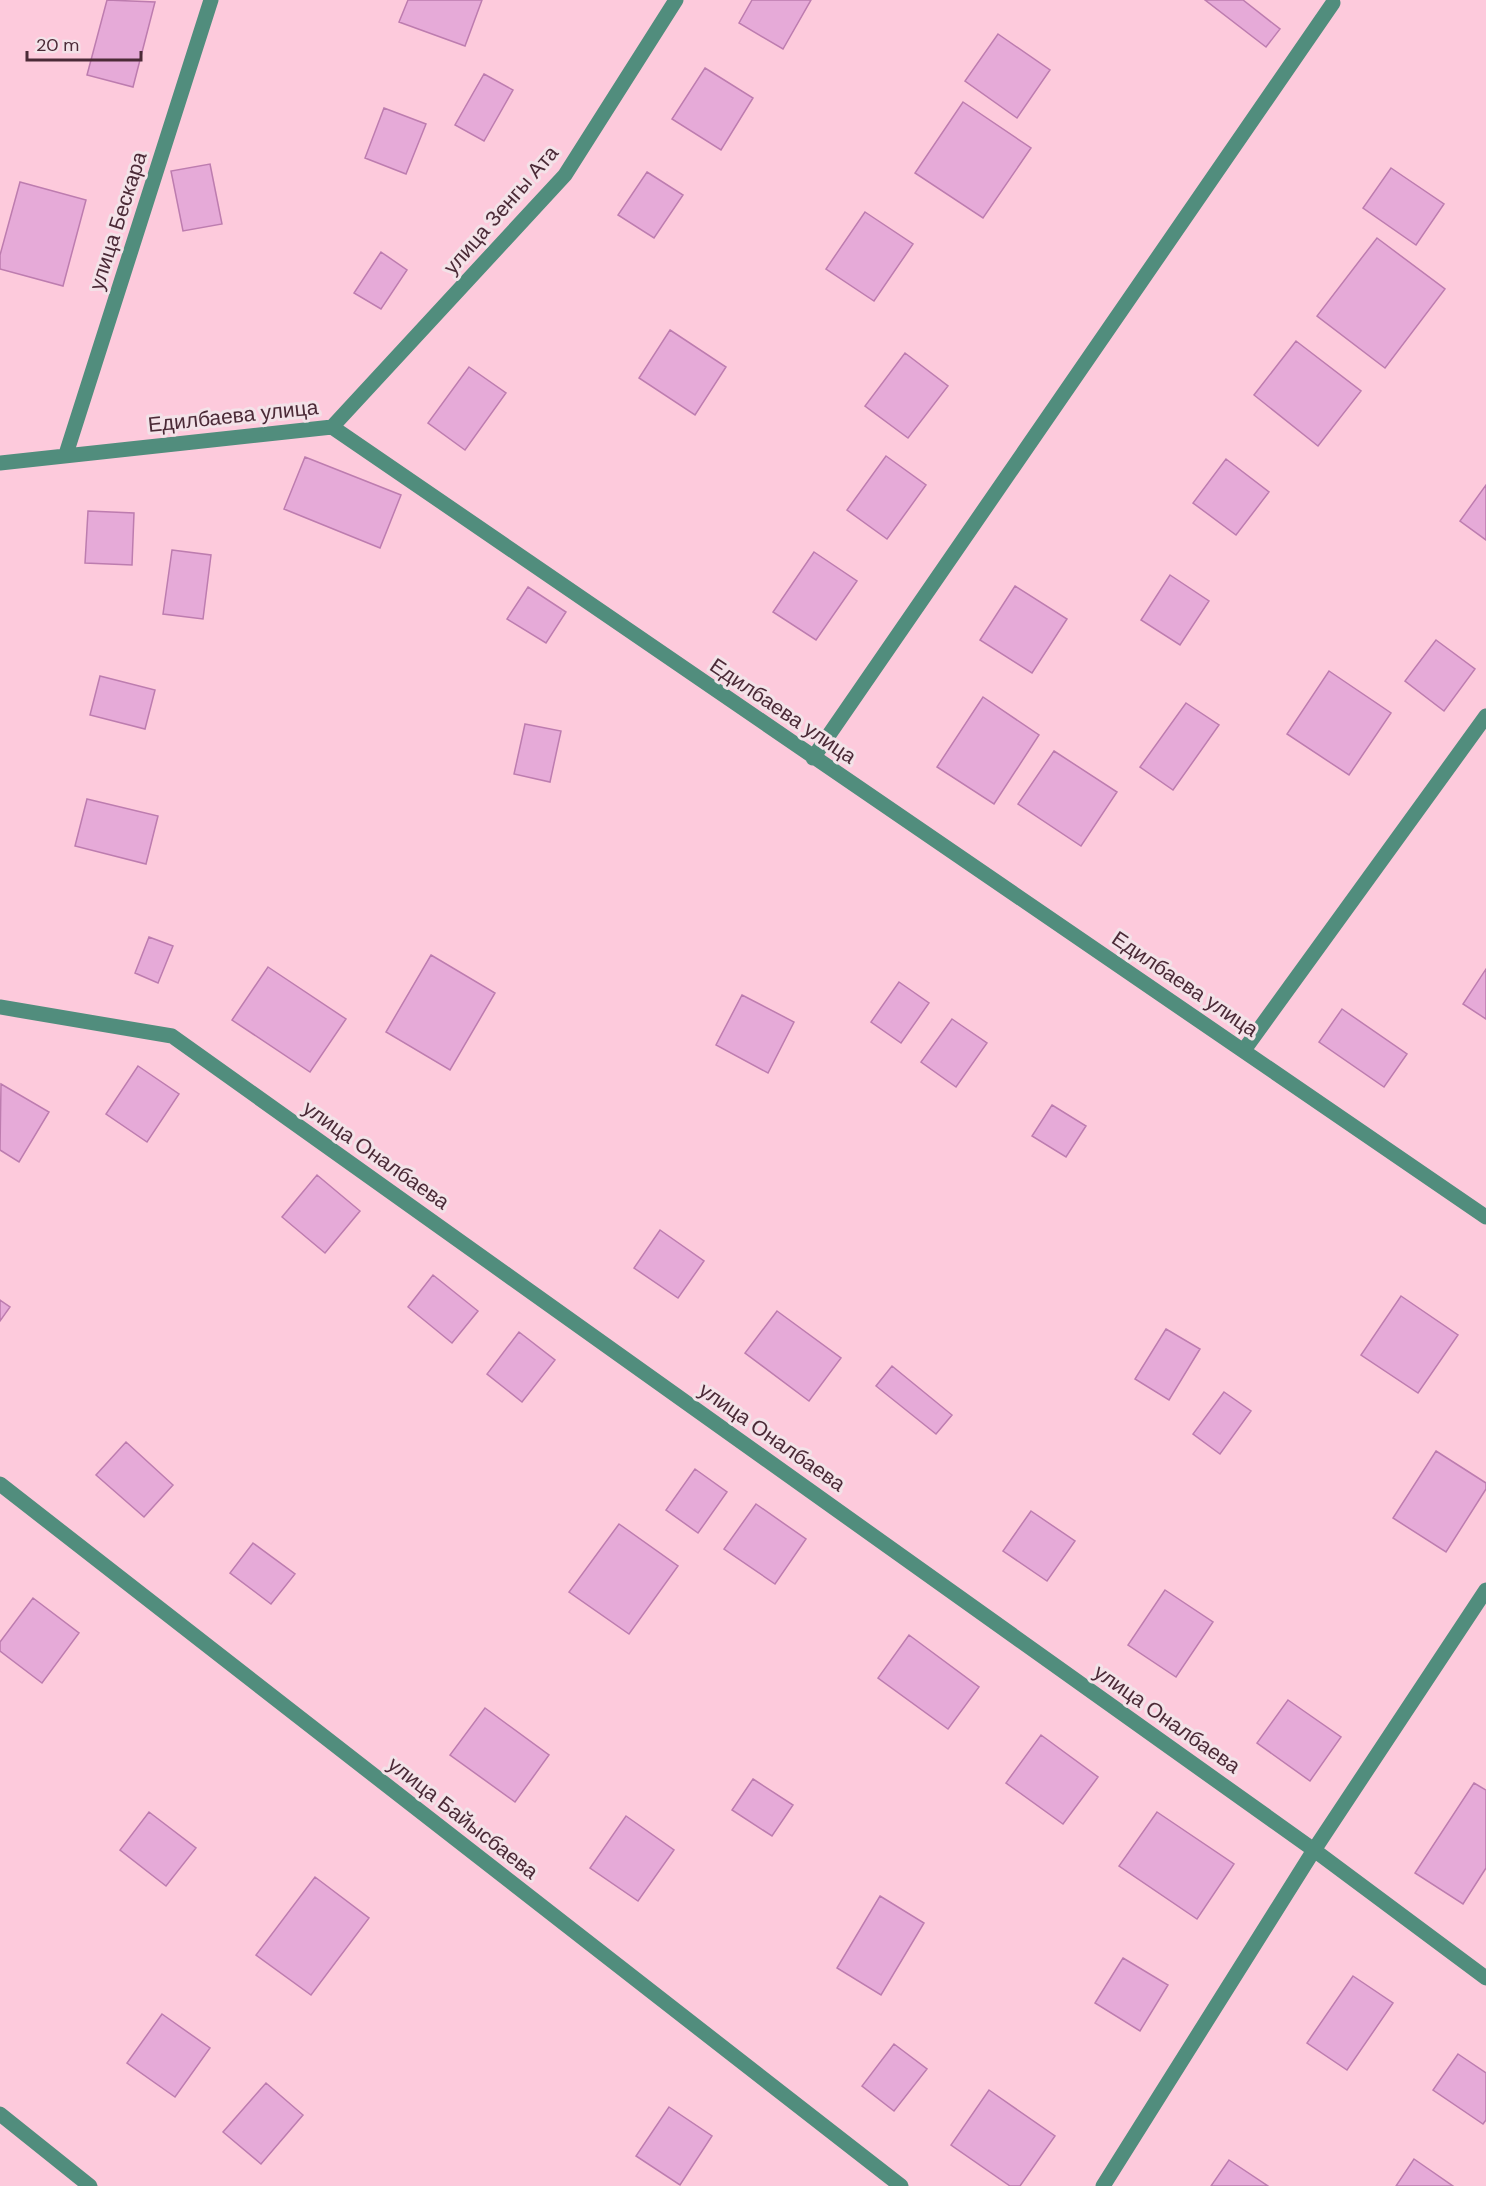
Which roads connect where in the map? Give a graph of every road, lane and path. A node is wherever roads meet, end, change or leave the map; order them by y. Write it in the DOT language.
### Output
graph roads {
  1 [pos="211,0"];
  2 [pos="676,0"];
  3 [pos="1333,3"];
  4 [pos="332,427"];
  5 [pos="66,454"];
  6 [pos="0,463"];
  7 [pos="1486,716"];
  8 [pos="813,758"];
  9 [pos="0,1007"];
  10 [pos="1244,1050"];
  11 [pos="1486,1217"];
  12 [pos="0,1484"];
  13 [pos="1486,1590"];
  14 [pos="1314,1850"];
  15 [pos="1486,1978"];
  16 [pos="0,2114"];
  17 [pos="90,2186"];
  18 [pos="901,2186"];
  19 [pos="1103,2186"];
  1 -- 5 [label="street, улица Бескара"];
  2 -- 4 [label="street, улица Зенгы Ата"];
  3 -- 8 [label="street"];
  4 -- 5 [label="street, Едилбаева улица"];
  4 -- 8 [label="street, Едилбаева улица"];
  5 -- 6 [label="street, Едилбаева улица"];
  7 -- 10 [label="street"];
  8 -- 10 [label="street, Едилбаева улица"];
  9 -- 14 [label="street, улица Оналбаева"];
  10 -- 11 [label="street, Едилбаева улица"];
  12 -- 18 [label="street, улица Байысбаева"];
  13 -- 14 [label="street"];
  14 -- 15 [label="street, улица Оналбаева"];
  14 -- 19 [label="street"];
  16 -- 17 [label="street"];
}
